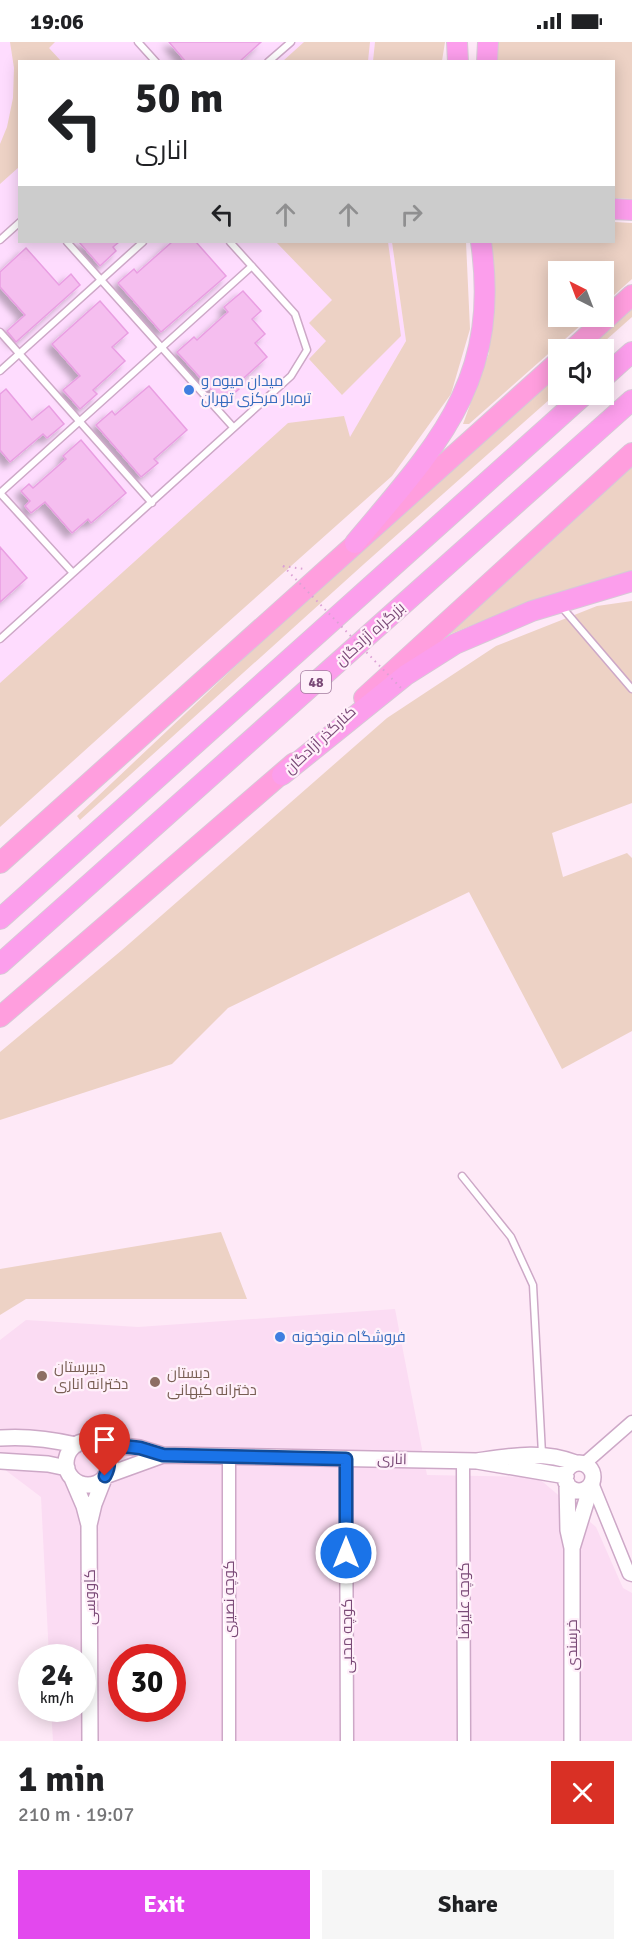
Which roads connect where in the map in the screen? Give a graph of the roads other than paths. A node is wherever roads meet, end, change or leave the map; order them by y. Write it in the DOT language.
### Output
graph roads {
  1 [pos="138,42"];
  2 [pos="291,42"];
  3 [pos="457,42"];
  4 [pos="488,42"];
  5 [pos="154,60"];
  6 [pos="270,60"];
  7 [pos="458,60"];
  8 [pos="487,60"];
  9 [pos="615,209"];
  10 [pos="632,210"];
  11 [pos="18,224"];
  12 [pos="0,240"];
  13 [pos="68,243"];
  14 [pos="142,243"];
  15 [pos="231,243"];
  16 [pos="481,243"];
  17 [pos="252,266"];
  18 [pos="102,280"];
  19 [pos="632,296"];
  20 [pos="0,332"];
  21 [pos="584,339"];
  22 [pos="162,348"];
  23 [pos="632,352"];
  24 [pos="20,354"];
  25 [pos="614,368"];
  26 [pos="0,371"];
  27 [pos="548,371"];
  28 [pos="632,400"];
  29 [pos="573,405"];
  30 [pos="80,421"];
  31 [pos="233,428"];
  32 [pos="632,453"];
  33 [pos="0,493"];
  34 [pos="152,503"];
  35 [pos="355,543"];
  36 [pos="73,573"];
  37 [pos="632,581"];
  38 [pos="558,602"];
  39 [pos="0,639"];
  40 [pos="632,689"];
  41 [pos="282,775"];
  42 [pos="0,863"];
  43 [pos="0,919"];
  44 [pos="0,964"];
  45 [pos="0,1017"];
  46 [pos="462,1176"];
  47 [pos="632,1422"];
  48 [pos="0,1438"];
  49 [pos="97,1443"];
  50 [pos="76,1445"];
  51 [pos="163,1455"];
  52 [pos="542,1455"];
  53 [pos="229,1456"];
  54 [pos="346,1459"];
  55 [pos="0,1461"];
  56 [pos="470,1461"];
  57 [pos="580,1463"];
  58 [pos="70,1473"];
  59 [pos="105,1476"];
  60 [pos="566,1479"];
  61 [pos="592,1483"];
  62 [pos="89,1525"];
  63 [pos="572,1548"];
  64 [pos="632,1575"];
  65 [pos="90,1741"];
  66 [pos="229,1741"];
  67 [pos="347,1741"];
  68 [pos="464,1741"];
  69 [pos="572,1741"];
  1 -- 5 [label="lane"];
  2 -- 6 [label="lane"];
  3 -- 7 [label="highway"];
  4 -- 8 [label="highway"];
  9 -- 10 [label="highway"];
  11 -- 12 [label="lane"];
  13 -- 18 [label="lane"];
  14 -- 18 [label="lane"];
  15 -- 17 [label="lane"];
  16 -- 35 [label="highway"];
  17 -- 22 [label="lane"];
  17 -- 31 [label="lane"];
  18 -- 22 [label="lane"];
  18 -- 24 [label="lane"];
  19 -- 21 [label="main road"];
  20 -- 24 [label="lane"];
  22 -- 30 [label="lane"];
  22 -- 31 [label="lane"];
  23 -- 25 [label="highway"];
  24 -- 26 [label="lane"];
  24 -- 30 [label="lane"];
  27 -- 35 [label="main road"];
  28 -- 44 [label="highway, بزرگراه آزادگان / 48"];
  29 -- 43 [label="highway, 48"];
  30 -- 33 [label="lane"];
  30 -- 34 [label="lane"];
  31 -- 34 [label="lane"];
  32 -- 41 [label="main road, کنارگذر آزادگان"];
  33 -- 36 [label="lane"];
  34 -- 36 [label="lane"];
  35 -- 42 [label="main road"];
  36 -- 39 [label="lane"];
  37 -- 38 [label="highway"];
  38 -- 40 [label="lane"];
  38 -- 41 [label="highway"];
  41 -- 45 [label="main road, کنارگذر آزادگان"];
  46 -- 52 [label="lane"];
  47 -- 57 [label="street"];
  48 -- 50 [label="street"];
  49 -- 50 [label="street"];
  49 -- 51 [label="street, اناری"];
  49 -- 59 [label="street"];
  50 -- 58 [label="street"];
  51 -- 53 [label="street, اناری"];
  51 -- 59 [label="street, اناری"];
  52 -- 56 [label="street, اناری"];
  52 -- 57 [label="street, اناری"];
  53 -- 54 [label="street, اناری"];
  53 -- 66 [label="street, کوچه نصیری"];
  54 -- 56 [label="street, اناری"];
  54 -- 67 [label="street, کوچه محبی"];
  55 -- 58 [label="street"];
  56 -- 60 [label="street, اناری"];
  56 -- 68 [label="street, کوچه علیرضا"];
  57 -- 60 [label="street"];
  57 -- 61 [label="street"];
  58 -- 59 [label="street"];
  58 -- 62 [label="street"];
  59 -- 62 [label="street"];
  60 -- 61 [label="street"];
  60 -- 63 [label="street"];
  61 -- 63 [label="street"];
  61 -- 64 [label="street"];
  62 -- 65 [label="street, کاووسی"];
  63 -- 69 [label="street, خرسندی"];
}
